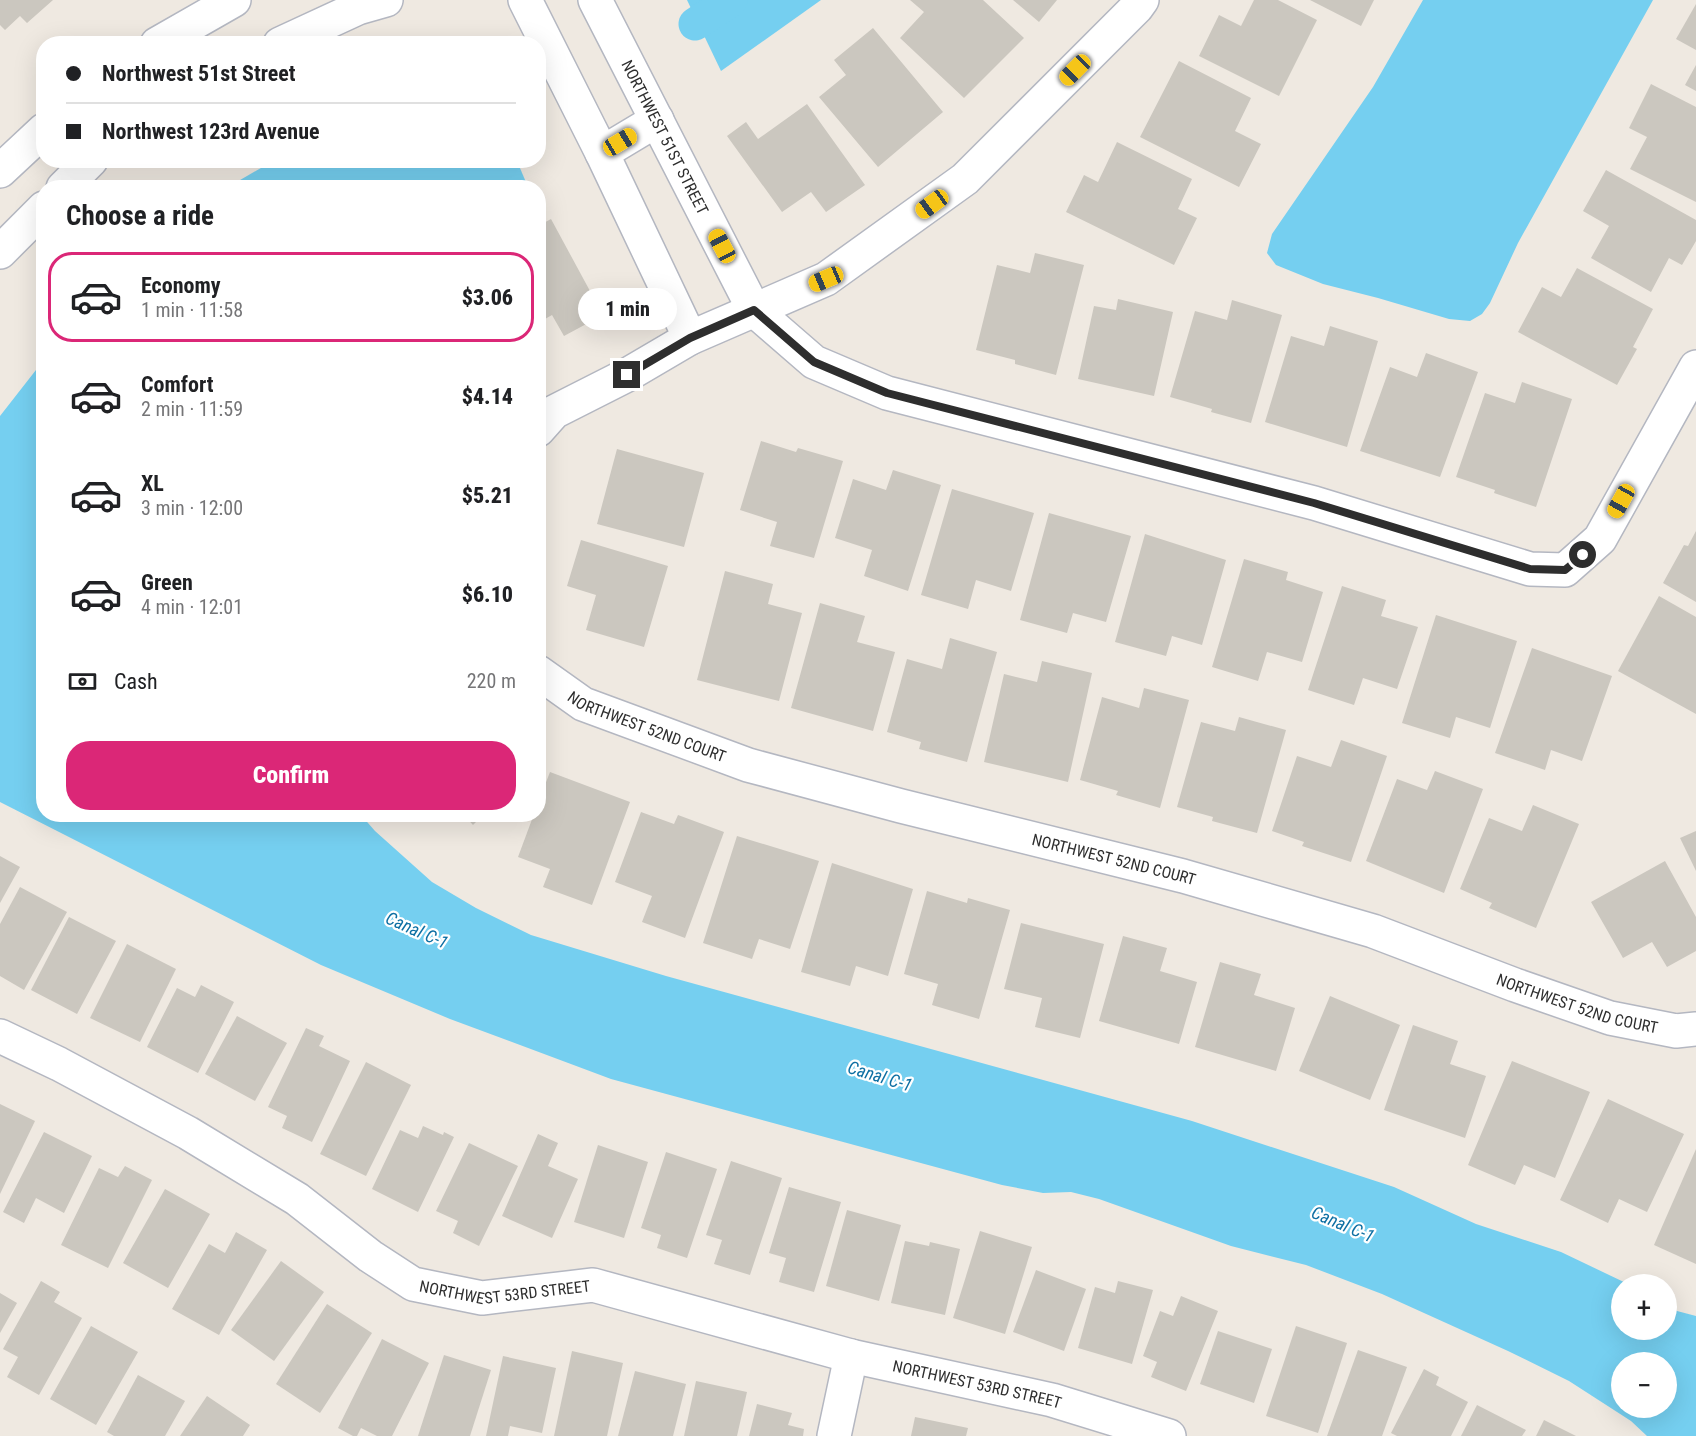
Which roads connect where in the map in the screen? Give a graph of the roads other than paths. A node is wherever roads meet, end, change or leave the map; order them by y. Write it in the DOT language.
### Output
graph roads {
  1 [pos="234,0"];
  2 [pos="386,0"];
  3 [pos="525,0"];
  4 [pos="595,0"];
  5 [pos="1142,0"];
  6 [pos="171,36"];
  7 [pos="297,36"];
  8 [pos="543,36"];
  9 [pos="546,42"];
  10 [pos="657,120"];
  11 [pos="36,137"];
  12 [pos="602,153"];
  13 [pos="83,168"];
  14 [pos="0,171"];
  15 [pos="71,180"];
  16 [pos="36,216"];
  17 [pos="0,252"];
  18 [pos="754,310"];
  19 [pos="690,338"];
  20 [pos="1696,367"];
  21 [pos="546,421"];
  22 [pos="546,678"];
  23 [pos="1696,1029"];
  24 [pos="0,1036"];
  25 [pos="851,1356"];
  26 [pos="834,1436"];
  27 [pos="1169,1436"];
  1 -- 6 [label="street"];
  2 -- 7 [label="street"];
  3 -- 8 [label="street"];
  4 -- 10 [label="street, NORTHWEST 51ST STREET"];
  5 -- 18 [label="street"];
  9 -- 12 [label="street"];
  10 -- 12 [label="street"];
  10 -- 18 [label="street, NORTHWEST 51ST STREET"];
  11 -- 14 [label="street"];
  12 -- 19 [label="street"];
  13 -- 15 [label="street"];
  16 -- 17 [label="street"];
  18 -- 19 [label="street"];
  18 -- 20 [label="street, NORTHWEST 51ST STREET"];
  19 -- 21 [label="street"];
  22 -- 23 [label="street, NORTHWEST 52ND COURT"];
  24 -- 25 [label="street, NORTHWEST 53RD STREET"];
  25 -- 26 [label="street"];
  25 -- 27 [label="street, NORTHWEST 53RD STREET"];
}
